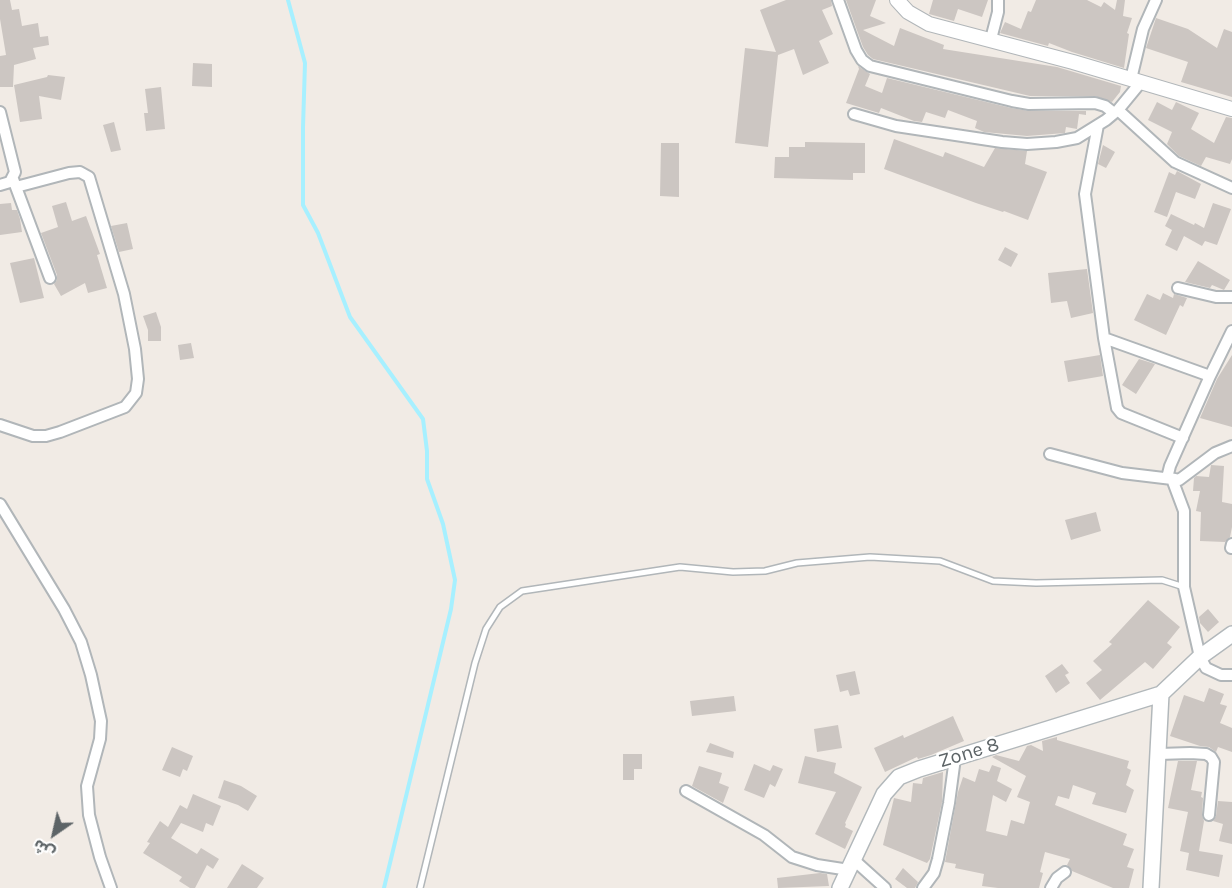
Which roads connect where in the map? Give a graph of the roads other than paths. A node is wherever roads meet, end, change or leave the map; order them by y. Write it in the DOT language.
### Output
graph roads {
  1 [pos="838,0"];
  2 [pos="897,0"];
  3 [pos="998,0"];
  4 [pos="1156,0"];
  5 [pos="991,39"];
  6 [pos="1136,81"];
  7 [pos="1232,109"];
  8 [pos="0,112"];
  9 [pos="1116,112"];
  10 [pos="854,114"];
  11 [pos="1098,125"];
  12 [pos="14,183"];
  13 [pos="0,185"];
  14 [pos="1232,188"];
  15 [pos="50,278"];
  16 [pos="1178,288"];
  17 [pos="1232,297"];
  18 [pos="1232,331"];
  19 [pos="1104,338"];
  20 [pos="1210,376"];
  21 [pos="0,425"];
  22 [pos="1183,438"];
  23 [pos="1232,446"];
  24 [pos="1050,454"];
  25 [pos="1172,479"];
  26 [pos="0,504"];
  27 [pos="1184,587"];
  28 [pos="1232,634"];
  29 [pos="1200,657"];
  30 [pos="1232,675"];
  31 [pos="1161,694"];
  32 [pos="1159,754"];
  33 [pos="955,758"];
  34 [pos="686,791"];
  35 [pos="1209,815"];
  36 [pos="852,865"];
  37 [pos="1065,872"];
  38 [pos="111,888"];
  39 [pos="420,888"];
  40 [pos="840,888"];
  41 [pos="885,888"];
  42 [pos="923,888"];
  43 [pos="1051,888"];
  44 [pos="1151,888"];
  1 -- 9 [label="street"];
  2 -- 5 [label="street"];
  3 -- 5 [label="street"];
  4 -- 6 [label="street"];
  5 -- 6 [label="street"];
  6 -- 7 [label="street"];
  6 -- 9 [label="street"];
  8 -- 12 [label="street"];
  9 -- 11 [label="street"];
  9 -- 14 [label="street"];
  10 -- 11 [label="street"];
  11 -- 19 [label="street"];
  12 -- 13 [label="street"];
  12 -- 15 [label="street"];
  12 -- 21 [label="street"];
  16 -- 17 [label="street"];
  18 -- 20 [label="street"];
  19 -- 20 [label="street"];
  19 -- 22 [label="street"];
  20 -- 22 [label="street"];
  22 -- 25 [label="street"];
  23 -- 25 [label="street"];
  24 -- 25 [label="street"];
  25 -- 27 [label="street"];
  26 -- 38 [label="street"];
  27 -- 29 [label="street"];
  27 -- 39 [label="lane"];
  28 -- 29 [label="main road"];
  29 -- 30 [label="street"];
  29 -- 31 [label="main road"];
  31 -- 32 [label="main road"];
  31 -- 33 [label="main road, Zone 8"];
  32 -- 35 [label="street"];
  32 -- 44 [label="main road"];
  33 -- 36 [label="main road, Zone 8"];
  33 -- 42 [label="street"];
  34 -- 36 [label="street"];
  36 -- 40 [label="main road, Zone 8"];
  36 -- 41 [label="street"];
  37 -- 43 [label="street"];
}
